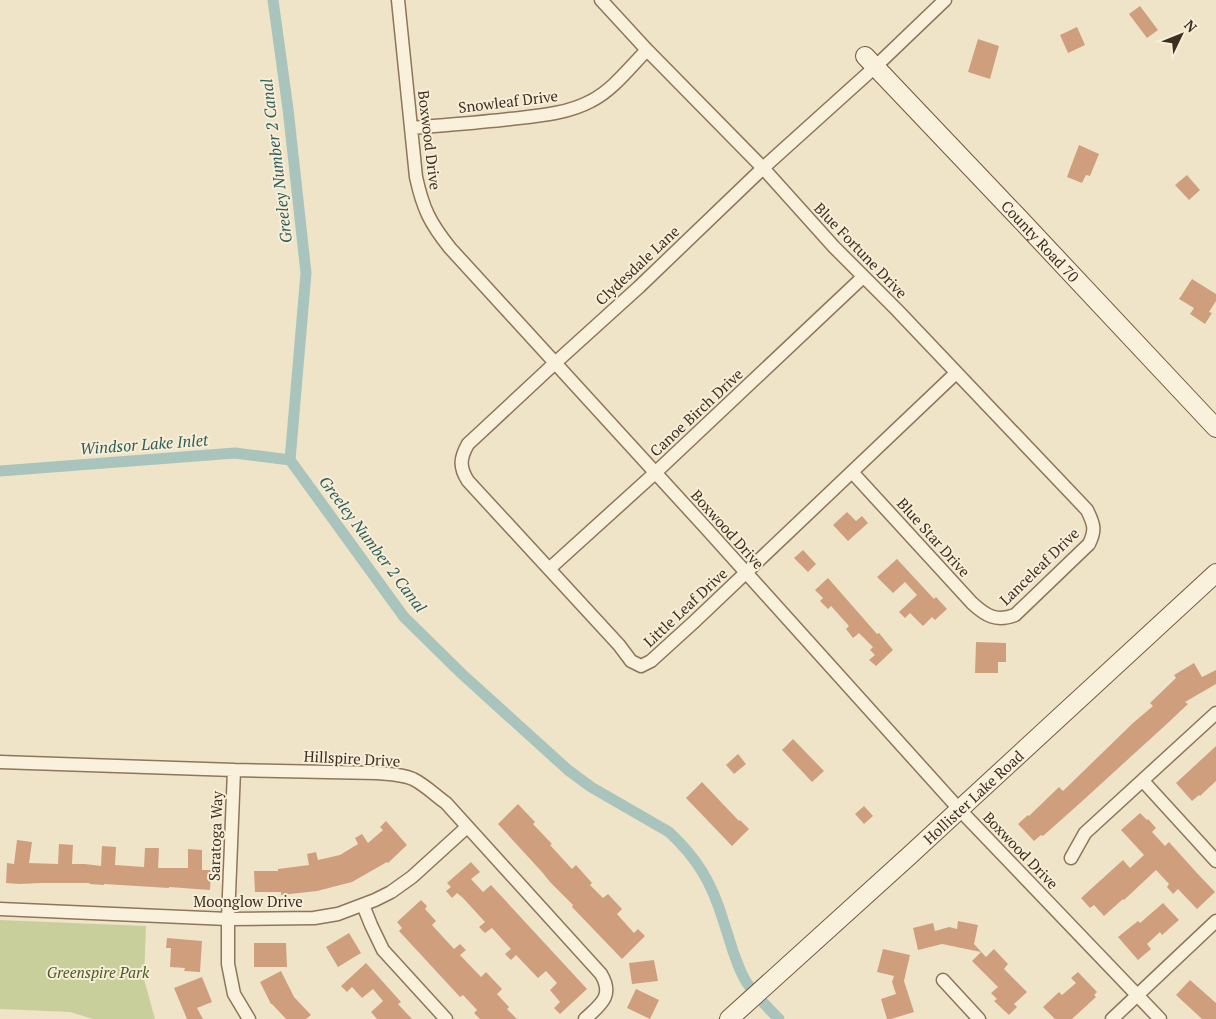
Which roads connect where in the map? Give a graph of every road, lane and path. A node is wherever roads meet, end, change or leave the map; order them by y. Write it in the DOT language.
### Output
graph roads {
  1 [pos="398,0"];
  2 [pos="600,0"];
  3 [pos="944,0"];
  4 [pos="647,50"];
  5 [pos="870,61"];
  6 [pos="411,128"];
  7 [pos="763,168"];
  8 [pos="864,277"];
  9 [pos="555,362"];
  10 [pos="956,373"];
  11 [pos="1216,428"];
  12 [pos="852,472"];
  13 [pos="655,473"];
  14 [pos="1094,525"];
  15 [pos="550,569"];
  16 [pos="746,572"];
  17 [pos="1216,573"];
  18 [pos="995,618"];
  19 [pos="1216,713"];
  20 [pos="0,762"];
  21 [pos="234,770"];
  22 [pos="1143,781"];
  23 [pos="959,809"];
  24 [pos="467,827"];
  25 [pos="1071,858"];
  26 [pos="1216,861"];
  27 [pos="363,905"];
  28 [pos="0,909"];
  29 [pos="228,919"];
  30 [pos="1216,920"];
  31 [pos="943,980"];
  32 [pos="1137,996"];
  33 [pos="248,1019"];
  34 [pos="446,1019"];
  35 [pos="585,1019"];
  36 [pos="729,1019"];
  37 [pos="979,1019"];
  38 [pos="1112,1019"];
  39 [pos="1160,1019"];
  1 -- 6 [label="street, Boxwood Drive"];
  2 -- 4 [label="street, Blue Fortune Drive"];
  3 -- 5 [label="street, Clydesdale Lane"];
  4 -- 6 [label="street, Snowleaf Drive"];
  4 -- 7 [label="street, Blue Fortune Drive"];
  5 -- 7 [label="street, Clydesdale Lane"];
  5 -- 11 [label="street, County Road 70"];
  6 -- 9 [label="street, Boxwood Drive"];
  7 -- 8 [label="street, Blue Fortune Drive"];
  7 -- 9 [label="street, Clydesdale Lane"];
  8 -- 10 [label="street, Blue Fortune Drive"];
  8 -- 13 [label="street, Canoe Birch Drive"];
  9 -- 13 [label="street, Boxwood Drive"];
  9 -- 15 [label="street, Clydesdale Lane"];
  10 -- 12 [label="street, Little Leaf Drive"];
  10 -- 14 [label="street, Blue Fortune Drive"];
  12 -- 16 [label="street, Little Leaf Drive"];
  12 -- 18 [label="street, Blue Star Drive"];
  13 -- 15 [label="street, Canoe Birch Drive"];
  13 -- 16 [label="street, Boxwood Drive"];
  14 -- 18 [label="street, Lanceleaf Drive"];
  15 -- 16 [label="street, Little Leaf Drive"];
  16 -- 23 [label="street, Boxwood Drive"];
  17 -- 23 [label="street, Hollister Lake Road"];
  19 -- 22 [label="street"];
  20 -- 21 [label="street, Hillspire Drive"];
  21 -- 24 [label="street, Hillspire Drive"];
  21 -- 29 [label="street, Saratoga Way"];
  22 -- 25 [label="street"];
  22 -- 26 [label="street"];
  23 -- 32 [label="street, Boxwood Drive"];
  23 -- 36 [label="street, Hollister Lake Road"];
  24 -- 27 [label="street, Moonglow Drive"];
  24 -- 35 [label="street, Hillspire Drive"];
  27 -- 29 [label="street, Moonglow Drive"];
  27 -- 34 [label="street"];
  28 -- 29 [label="street, Moonglow Drive"];
  29 -- 33 [label="street, Saratoga Way"];
  30 -- 32 [label="street"];
  31 -- 37 [label="street"];
  32 -- 38 [label="street"];
  32 -- 39 [label="street, Boxwood Drive"];
}
